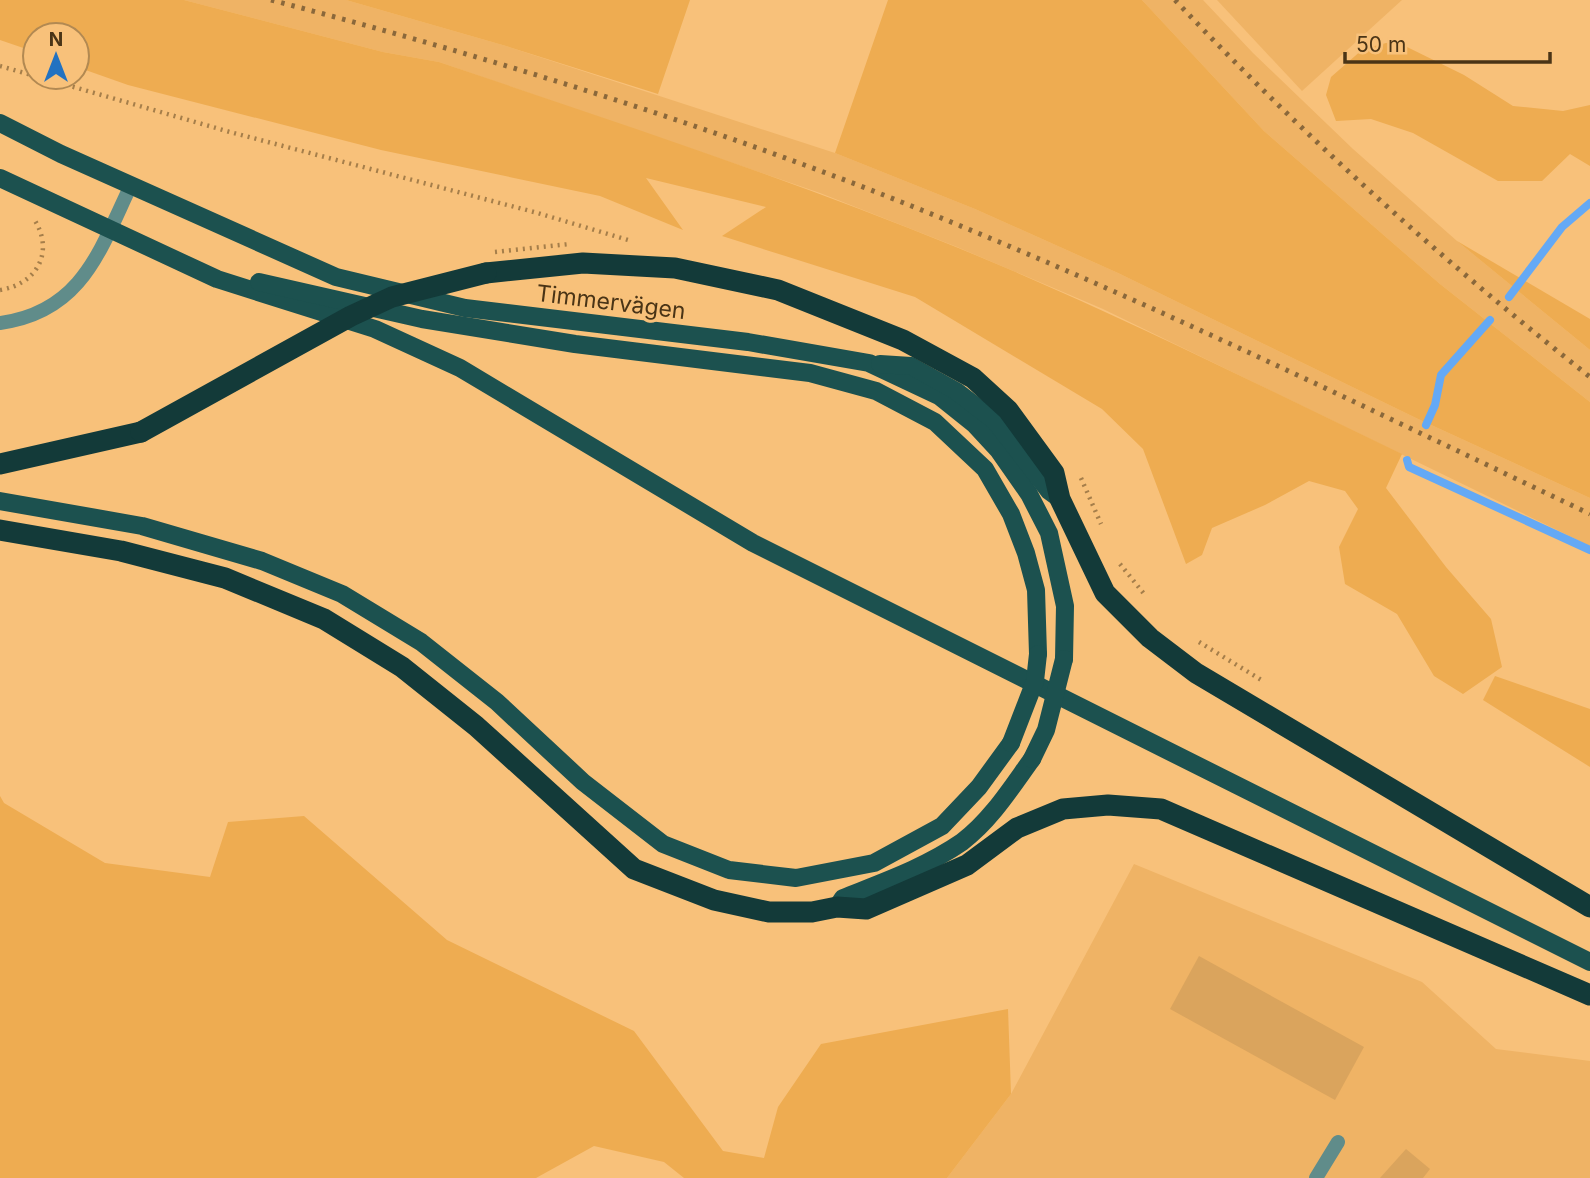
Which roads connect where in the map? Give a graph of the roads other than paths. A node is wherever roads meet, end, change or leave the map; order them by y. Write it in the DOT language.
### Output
graph roads {
  1 [pos="0,123"];
  2 [pos="0,178"];
  3 [pos="131,185"];
  4 [pos="110,230"];
  5 [pos="201,271"];
  6 [pos="0,323"];
  7 [pos="869,363"];
  8 [pos="0,464"];
  9 [pos="1060,499"];
  10 [pos="0,501"];
  11 [pos="0,530"];
  12 [pos="837,907"];
  13 [pos="1590,907"];
  14 [pos="1590,962"];
  15 [pos="1590,995"];
  16 [pos="1338,1142"];
  17 [pos="1316,1178"];
  1 -- 3 [label="main road, Timmervägen"];
  2 -- 4 [label="main road, Timmervägen"];
  3 -- 4 [label="street"];
  3 -- 7 [label="main road, Timmervägen"];
  4 -- 5 [label="main road, Timmervägen"];
  4 -- 6 [label="street"];
  5 -- 10 [label="main road, Timmervägen, bridge"];
  5 -- 14 [label="main road"];
  7 -- 9 [label="main road"];
  7 -- 12 [label="main road, Timmervägen, bridge"];
  8 -- 9 [label="highway, bridge"];
  9 -- 13 [label="highway"];
  11 -- 12 [label="highway"];
  12 -- 15 [label="highway"];
  16 -- 17 [label="street"];
}
